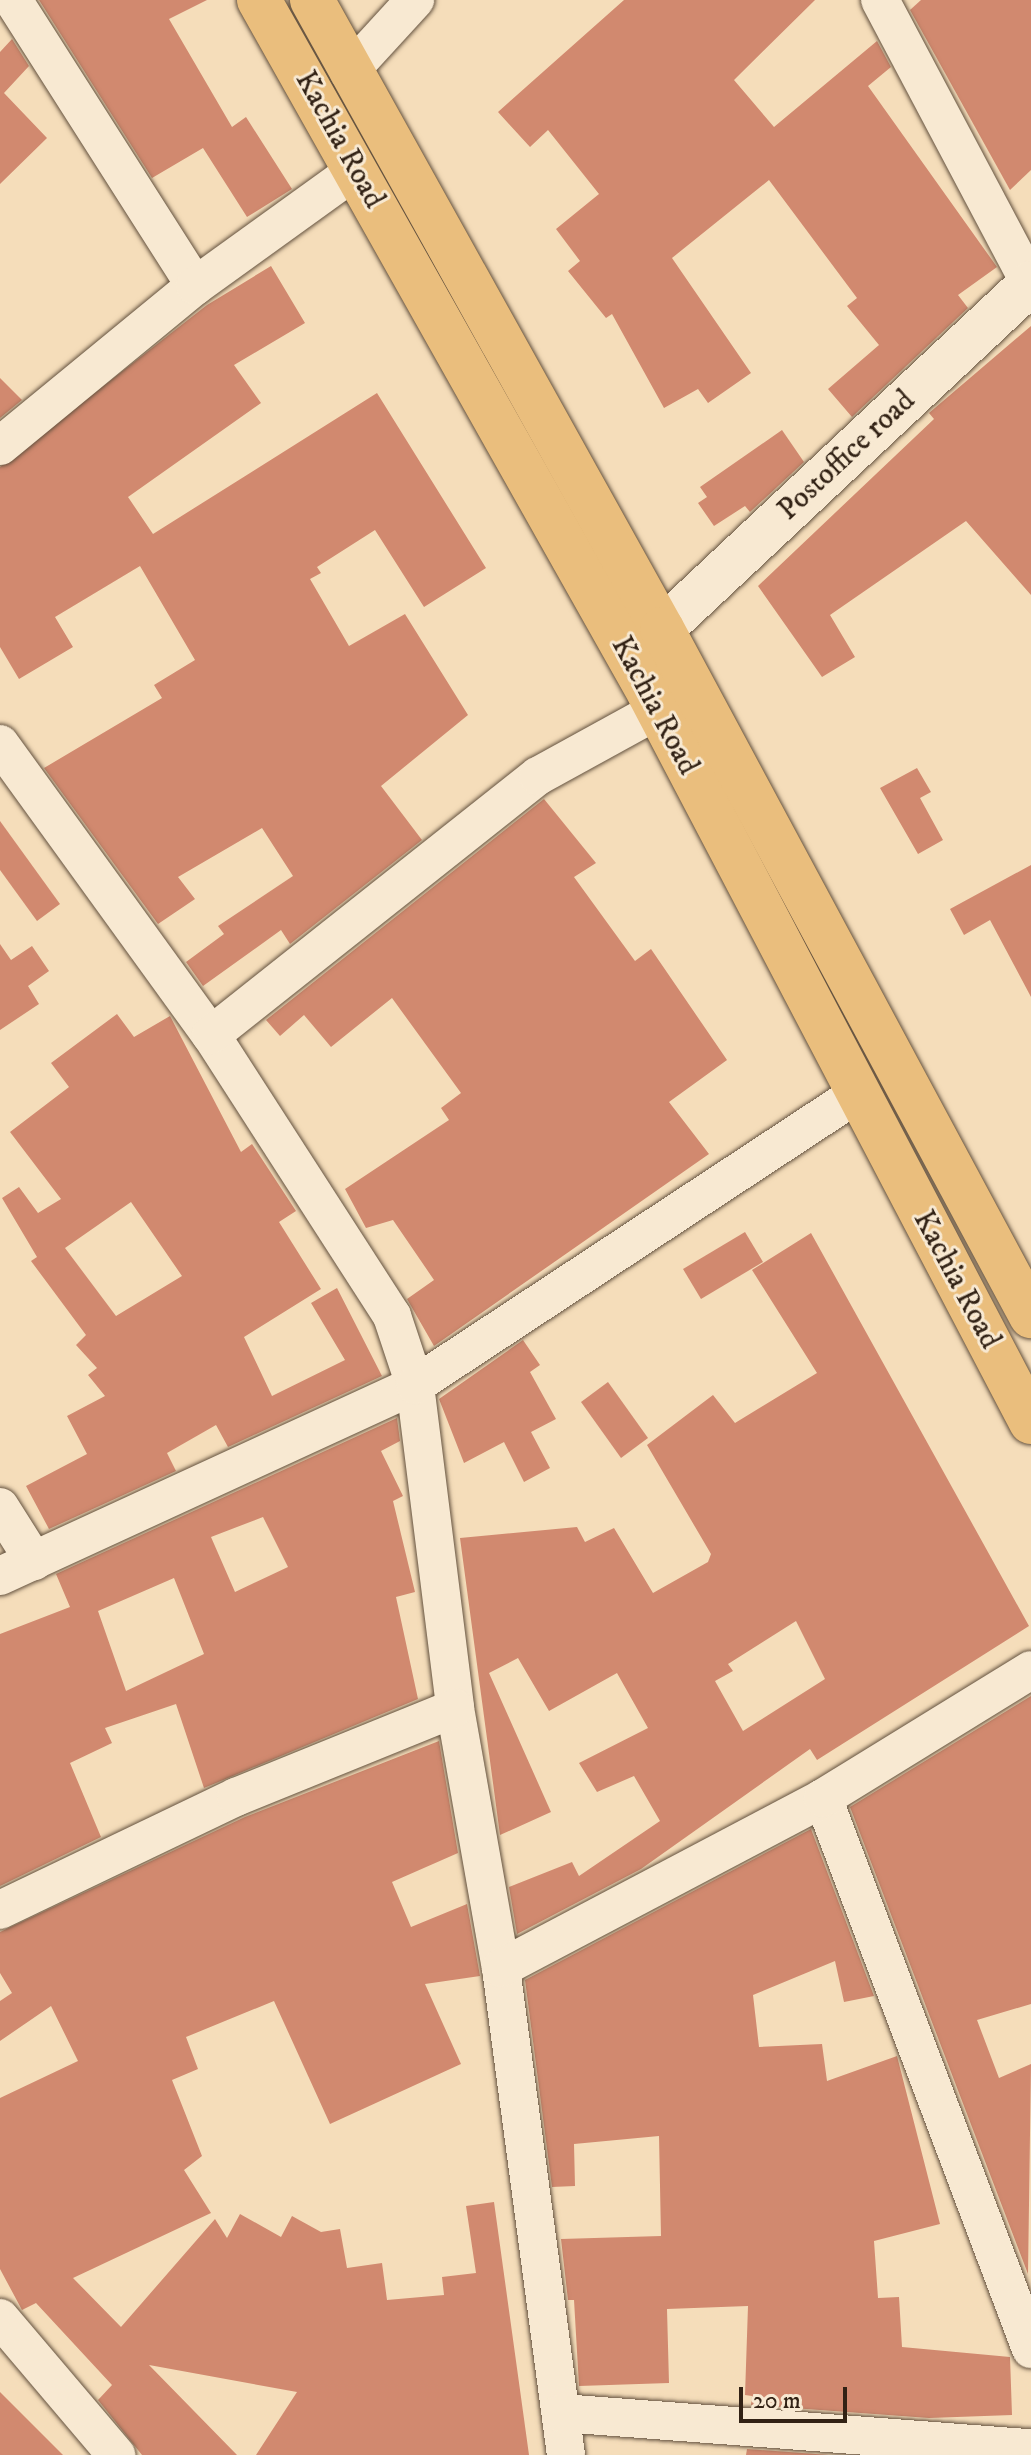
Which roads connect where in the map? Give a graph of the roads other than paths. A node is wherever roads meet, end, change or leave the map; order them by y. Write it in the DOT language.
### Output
graph roads {
  1 [pos="13,0"];
  2 [pos="259,0"];
  3 [pos="312,0"];
  4 [pos="415,0"];
  5 [pos="880,0"];
  6 [pos="349,72"];
  7 [pos="356,170"];
  8 [pos="1031,284"];
  9 [pos="195,286"];
  10 [pos="0,446"];
  11 [pos="662,629"];
  12 [pos="658,710"];
  13 [pos="0,744"];
  14 [pos="211,1035"];
  15 [pos="857,1094"];
  16 [pos="1031,1316"];
  17 [pos="415,1385"];
  18 [pos="1031,1422"];
  19 [pos="0,1507"];
  20 [pos="34,1561"];
  21 [pos="0,1576"];
  22 [pos="1031,1670"];
  23 [pos="455,1708"];
  24 [pos="823,1798"];
  25 [pos="0,1910"];
  26 [pos="501,1968"];
  27 [pos="3,2331"];
  28 [pos="1031,2349"];
  29 [pos="561,2413"];
  30 [pos="1031,2448"];
  31 [pos="116,2455"];
  32 [pos="566,2455"];
  1 -- 9 [label="street"];
  2 -- 7 [label="highway, Kachia Road"];
  3 -- 6 [label="highway, Kachia Road"];
  4 -- 6 [label="street"];
  5 -- 8 [label="street"];
  6 -- 11 [label="highway, Kachia Road"];
  7 -- 9 [label="street"];
  7 -- 12 [label="highway, Kachia Road"];
  8 -- 11 [label="street, Postoffice road"];
  9 -- 10 [label="street"];
  11 -- 16 [label="highway, Kachia Road"];
  12 -- 14 [label="street"];
  12 -- 15 [label="highway, Kachia Road"];
  13 -- 14 [label="street"];
  14 -- 17 [label="street"];
  15 -- 17 [label="street"];
  15 -- 18 [label="highway, Kachia Road"];
  17 -- 20 [label="street"];
  17 -- 23 [label="street"];
  19 -- 20 [label="street"];
  20 -- 21 [label="street"];
  22 -- 24 [label="street"];
  23 -- 25 [label="street"];
  23 -- 26 [label="street"];
  24 -- 26 [label="street"];
  24 -- 28 [label="street"];
  26 -- 29 [label="street"];
  27 -- 31 [label="street"];
  29 -- 30 [label="street"];
  29 -- 32 [label="street"];
}
